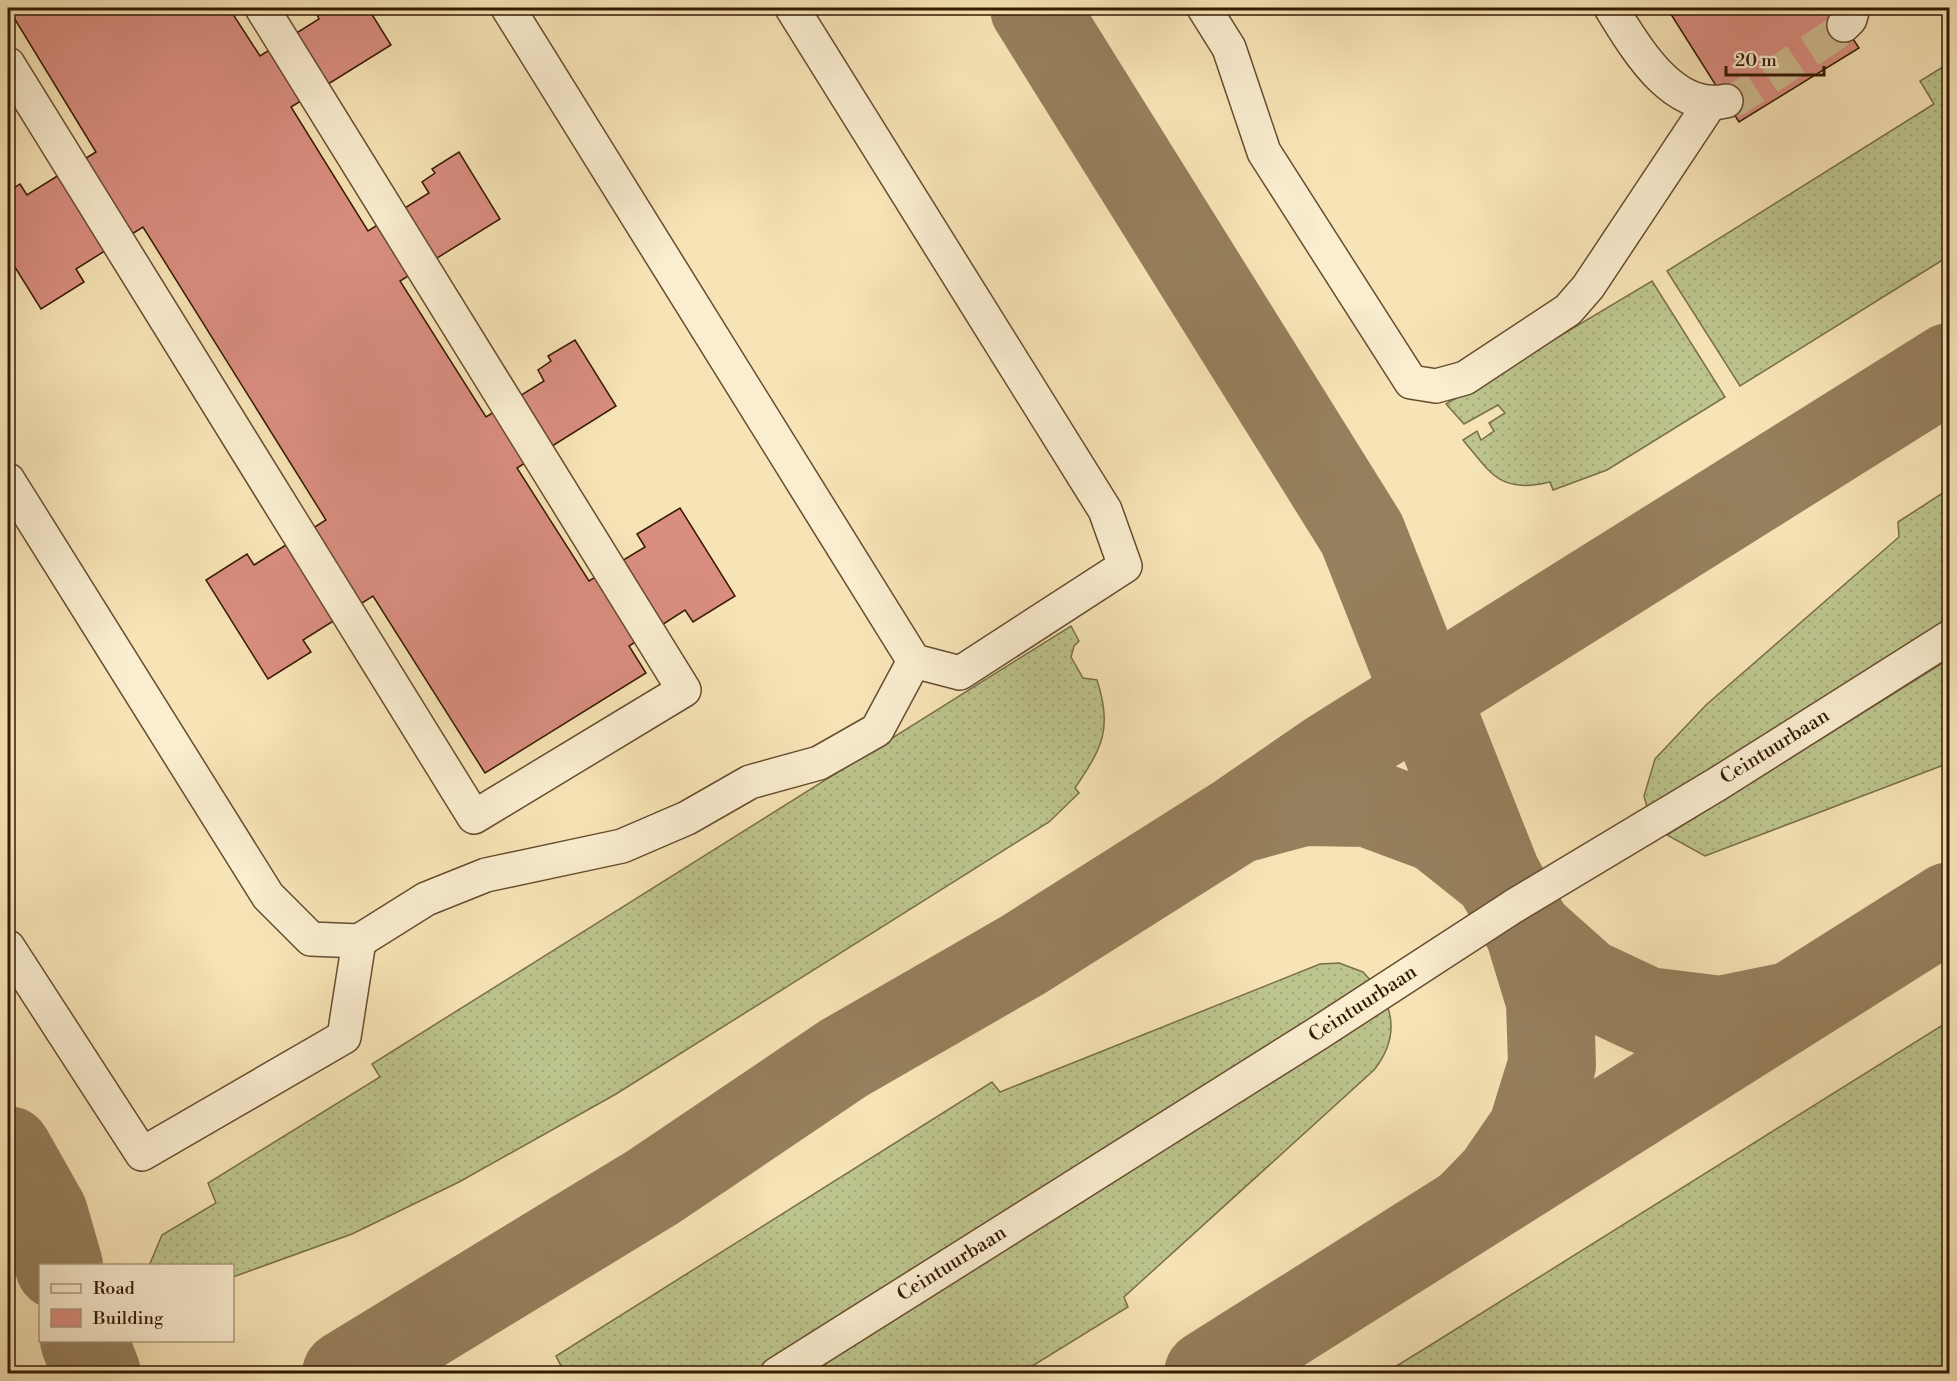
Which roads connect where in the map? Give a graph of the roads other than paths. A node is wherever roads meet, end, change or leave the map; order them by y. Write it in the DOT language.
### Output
graph roads {
  1 [pos="262,8"];
  2 [pos="508,8"];
  3 [pos="792,8"];
  4 [pos="1204,8"];
  5 [pos="1611,8"];
  6 [pos="8,64"];
  7 [pos="8,480"];
  8 [pos="1950,636"];
  9 [pos="914,661"];
  10 [pos="359,941"];
  11 [pos="8,947"];
  12 [pos="777,1374"];
  1 -- 6 [label="lane"];
  2 -- 9 [label="lane"];
  3 -- 9 [label="lane"];
  4 -- 5 [label="lane"];
  7 -- 10 [label="lane"];
  8 -- 12 [label="lane, Ceintuurbaan"];
  9 -- 10 [label="lane"];
  10 -- 11 [label="lane"];
}
